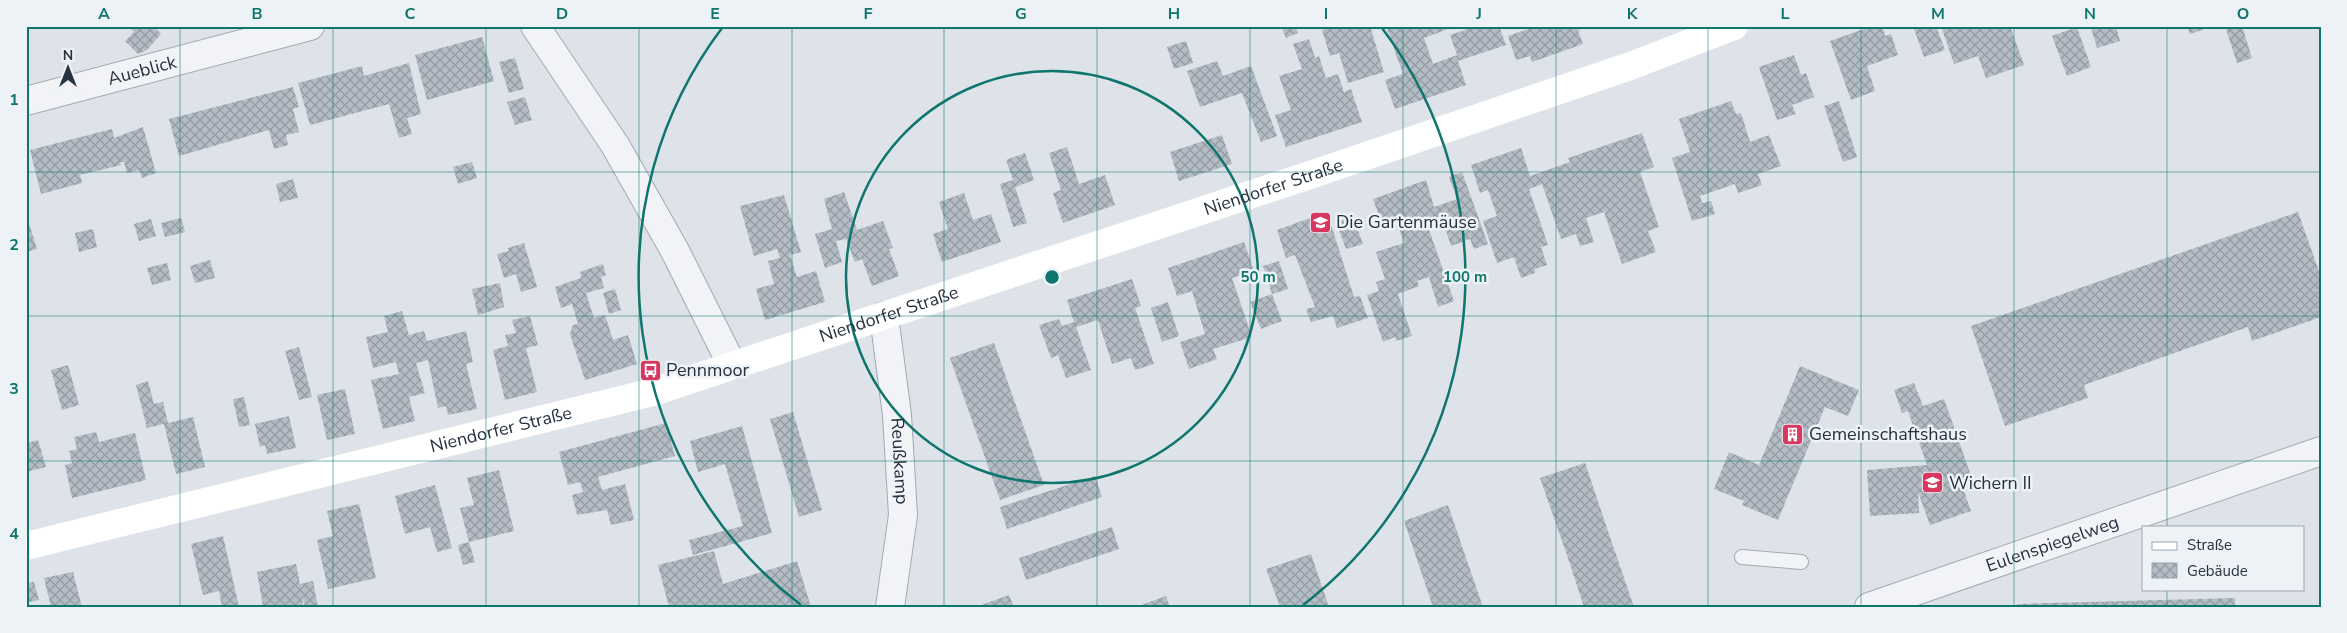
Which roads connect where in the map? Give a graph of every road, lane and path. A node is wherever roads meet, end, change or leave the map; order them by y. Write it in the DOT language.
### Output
graph roads {
  1 [pos="310,26"];
  2 [pos="535,26"];
  3 [pos="1734,26"];
  4 [pos="250,33"];
  5 [pos="26,100"];
  6 [pos="884,316"];
  7 [pos="732,365"];
  8 [pos="2321,451"];
  9 [pos="26,546"];
  10 [pos="1742,557"];
  11 [pos="1802,562"];
  12 [pos="1942,595"];
  13 [pos="890,607"];
  14 [pos="1869,607"];
  1 -- 4 [label="street, Aueblick"];
  2 -- 7 [label="street"];
  3 -- 6 [label="main road, Niendorfer Straße"];
  4 -- 5 [label="street, Aueblick"];
  6 -- 7 [label="main road, Niendorfer Straße"];
  6 -- 13 [label="street, Reußkamp"];
  7 -- 9 [label="main road, Niendorfer Straße"];
  8 -- 12 [label="street, Eulenspiegelweg"];
  10 -- 11 [label="lane"];
  12 -- 14 [label="street, Eulenspiegelweg"];
}
